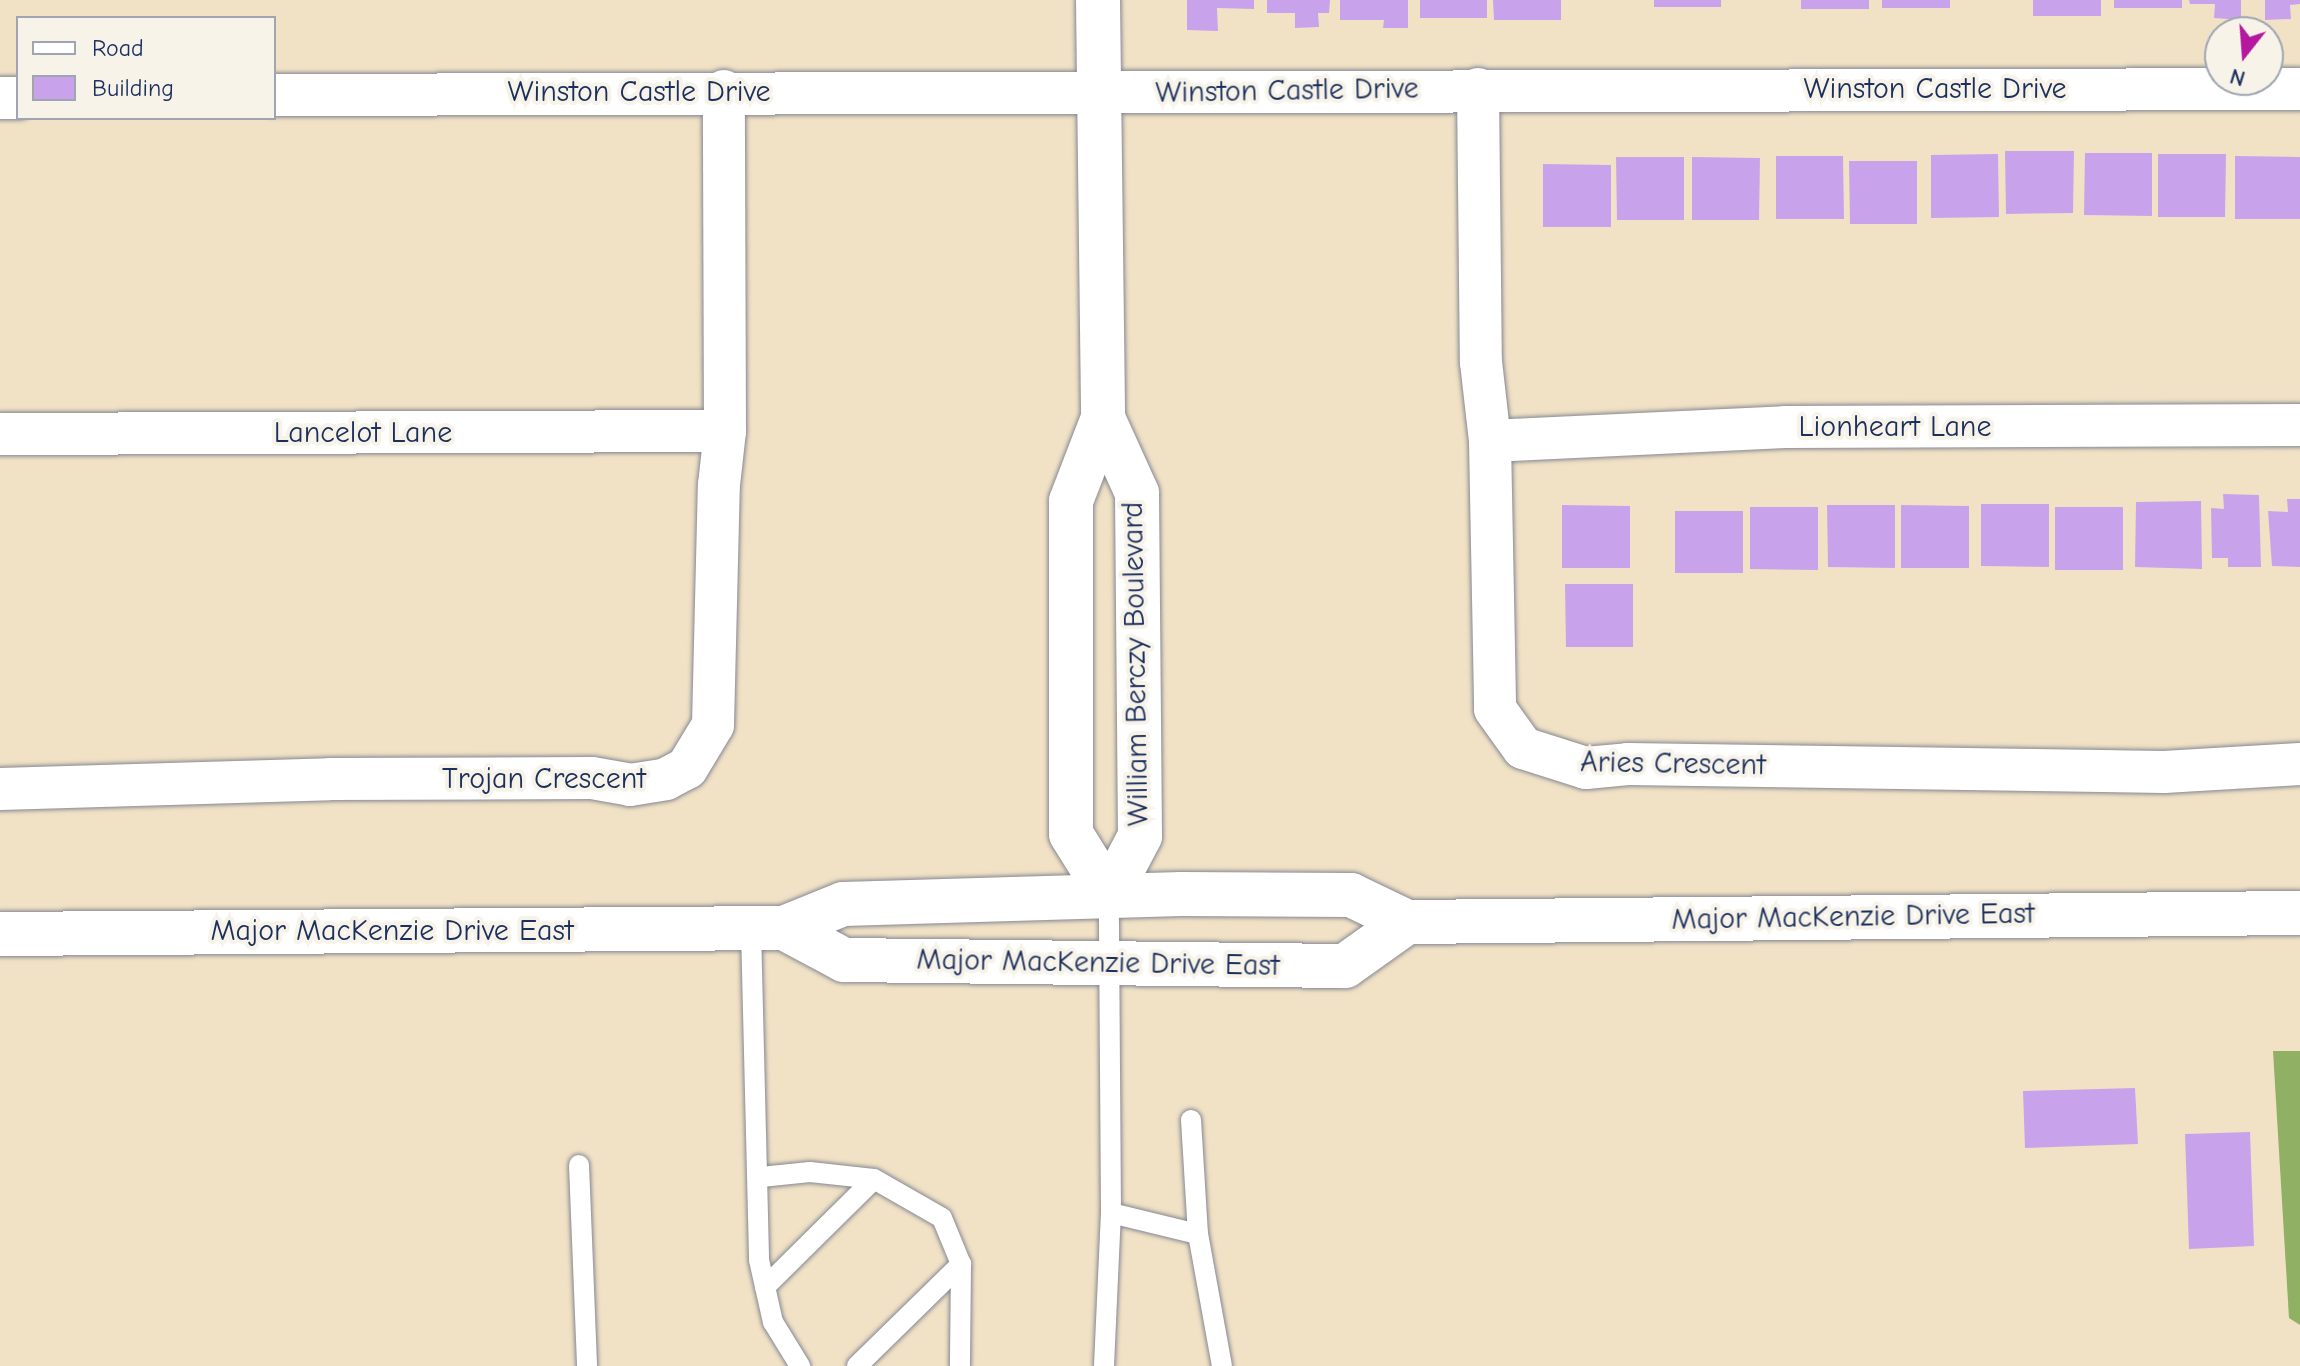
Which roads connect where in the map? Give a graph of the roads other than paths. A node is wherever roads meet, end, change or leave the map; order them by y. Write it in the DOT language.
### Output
graph roads {
  1 [pos="1098,0"];
  2 [pos="1478,89"];
  3 [pos="2300,89"];
  4 [pos="724,91"];
  5 [pos="1100,92"];
  6 [pos="276,95"];
  7 [pos="1103,418"];
  8 [pos="2300,425"];
  9 [pos="725,431"];
  10 [pos="0,434"];
  11 [pos="1490,441"];
  12 [pos="2300,764"];
  13 [pos="0,789"];
  14 [pos="1109,895"];
  15 [pos="2300,913"];
  16 [pos="1407,922"];
  17 [pos="767,929"];
  18 [pos="0,934"];
  19 [pos="1108,963"];
  20 [pos="1191,1120"];
  21 [pos="579,1165"];
  22 [pos="761,1177"];
  23 [pos="874,1179"];
  24 [pos="1111,1213"];
  25 [pos="1198,1234"];
  26 [pos="961,1264"];
  27 [pos="765,1287"];
  28 [pos="587,1366"];
  29 [pos="800,1366"];
  30 [pos="857,1366"];
  31 [pos="960,1366"];
  32 [pos="1104,1366"];
  33 [pos="1222,1366"];
  1 -- 5 [label="main road, William Berczy Boulevard"];
  2 -- 3 [label="street, Winston Castle Drive"];
  2 -- 5 [label="street, Winston Castle Drive"];
  2 -- 11 [label="street, Aries Crescent"];
  4 -- 5 [label="street, Winston Castle Drive"];
  4 -- 6 [label="street, Winston Castle Drive"];
  4 -- 9 [label="street, Trojan Crescent"];
  5 -- 7 [label="main road, William Berczy Boulevard"];
  7 -- 14 [label="main road, William Berczy Boulevard"];
  7 -- 14 [label="main road, William Berczy Boulevard"];
  8 -- 11 [label="street, Lionheart Lane"];
  9 -- 10 [label="street, Lancelot Lane"];
  9 -- 13 [label="street, Trojan Crescent"];
  11 -- 12 [label="street, Aries Crescent"];
  14 -- 16 [label="main road, Major MacKenzie Drive East"];
  14 -- 17 [label="main road, Major MacKenzie Drive East"];
  14 -- 19 [label="lane"];
  15 -- 16 [label="main road, Major MacKenzie Drive East"];
  16 -- 19 [label="main road, Major MacKenzie Drive East"];
  17 -- 18 [label="main road, Major MacKenzie Drive East"];
  17 -- 19 [label="main road, Major MacKenzie Drive East"];
  17 -- 22 [label="lane"];
  19 -- 24 [label="lane"];
  20 -- 25 [label="lane"];
  21 -- 28 [label="lane"];
  22 -- 23 [label="lane"];
  22 -- 27 [label="lane"];
  23 -- 26 [label="lane"];
  23 -- 27 [label="lane"];
  24 -- 25 [label="lane"];
  24 -- 32 [label="lane"];
  25 -- 33 [label="lane"];
  26 -- 30 [label="lane"];
  26 -- 31 [label="lane"];
  27 -- 29 [label="lane"];
}
